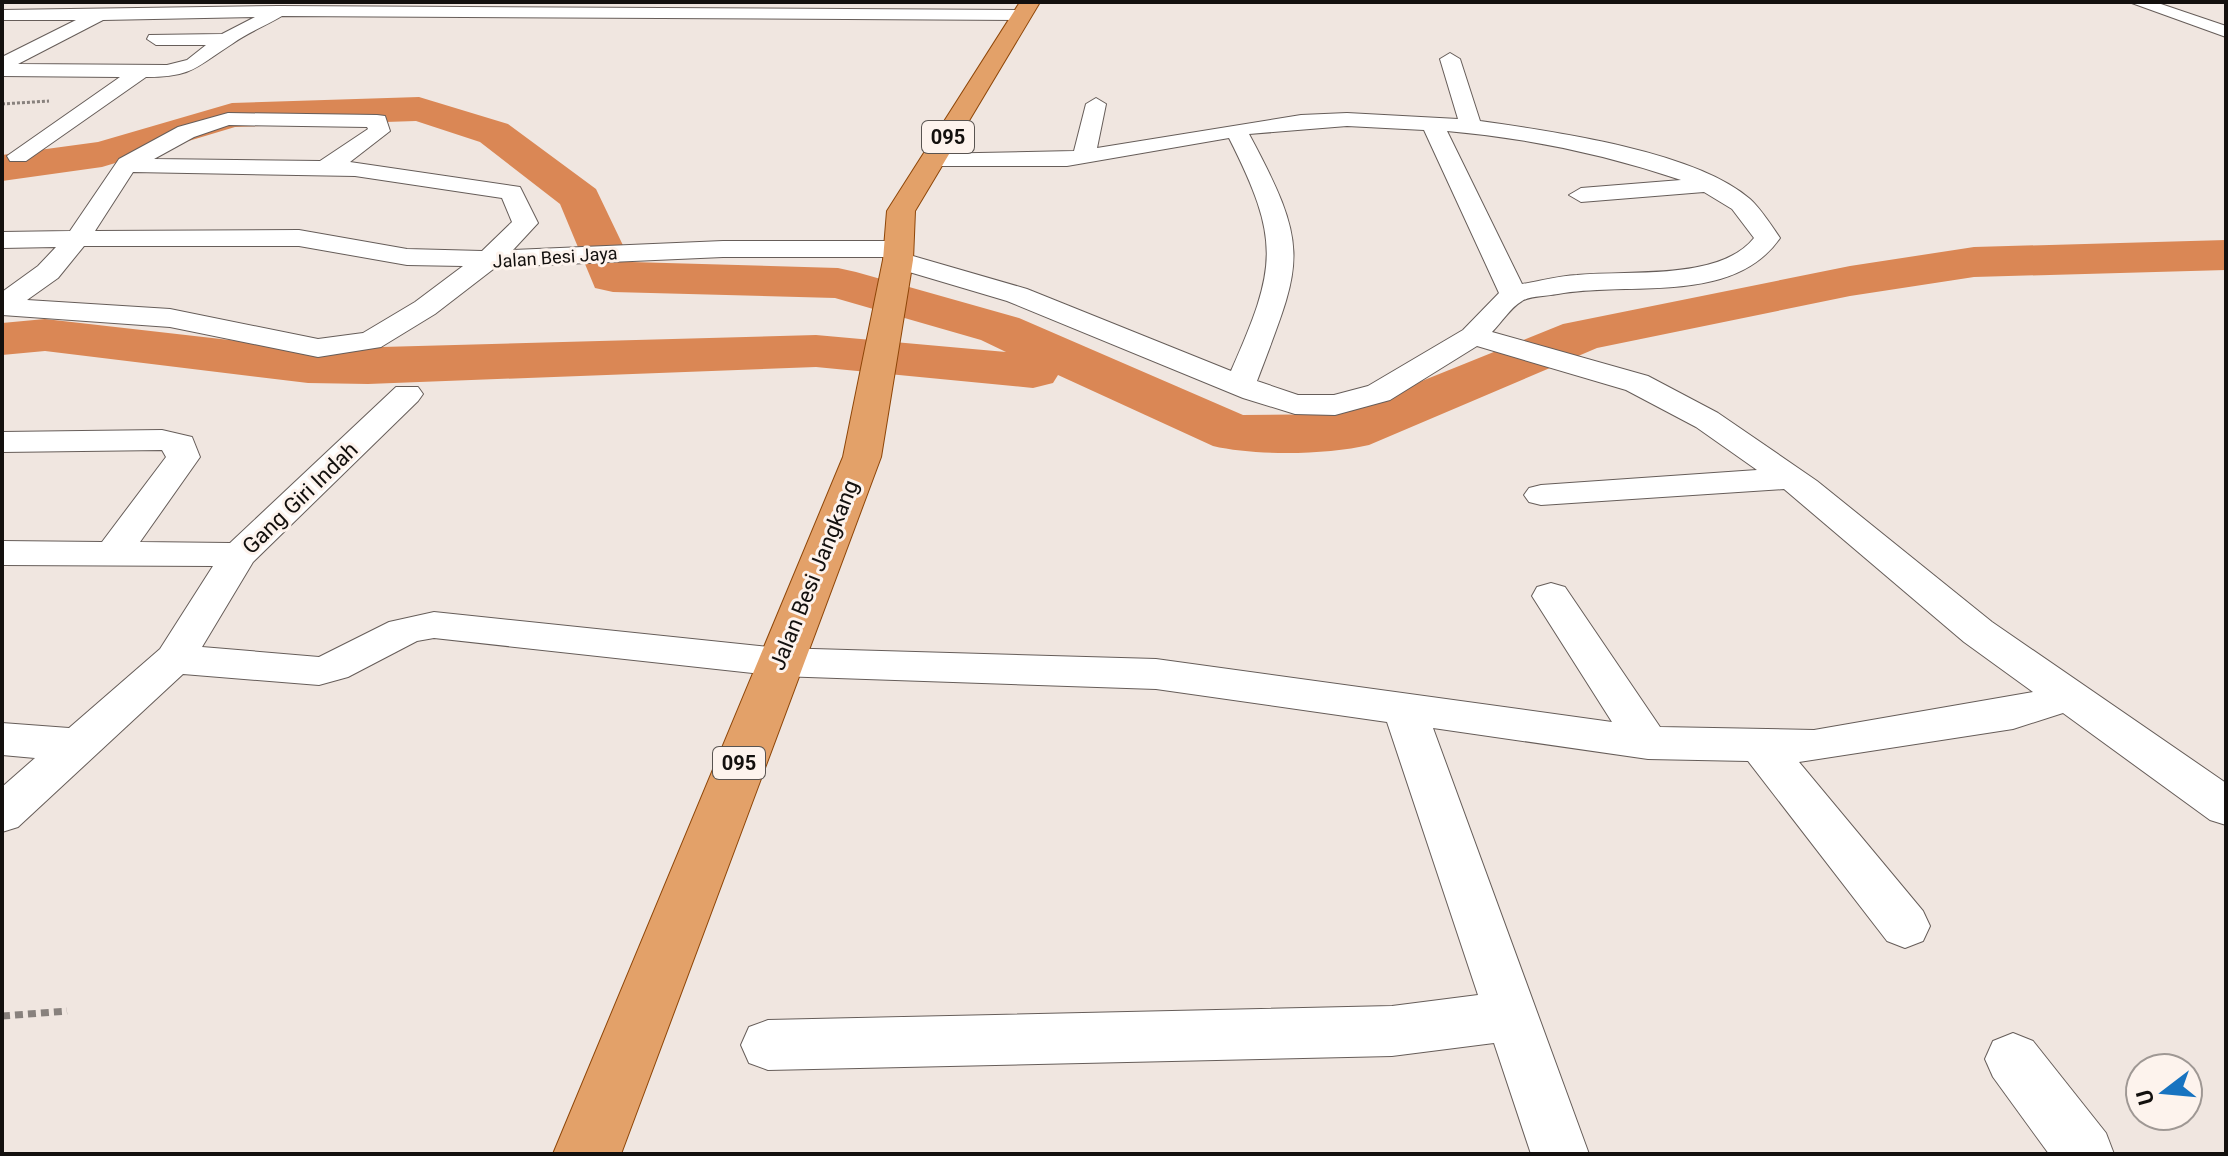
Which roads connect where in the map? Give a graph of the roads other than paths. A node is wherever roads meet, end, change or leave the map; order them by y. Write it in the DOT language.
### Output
graph roads {
  1 [pos="131,2"];
  2 [pos="400,2"];
  3 [pos="2138,2"];
  4 [pos="287,7"];
  5 [pos="815,8"];
  6 [pos="1026,8"];
  7 [pos="382,11"];
  8 [pos="2,15"];
  9 [pos="100,15"];
  10 [pos="2226,32"];
  11 [pos="156,39"];
  12 [pos="225,40"];
  13 [pos="1450,59"];
  14 [pos="2,67"];
  15 [pos="143,70"];
  16 [pos="1096,104"];
  17 [pos="1433,125"];
  18 [pos="1471,128"];
  19 [pos="1236,130"];
  20 [pos="18,156"];
  21 [pos="1084,157"];
  22 [pos="934,159"];
  23 [pos="126,165"];
  24 [pos="326,168"];
  25 [pos="1709,185"];
  26 [pos="1581,195"];
  27 [pos="78,238"];
  28 [pos="2,240"];
  29 [pos="489,259"];
  30 [pos="896,263"];
  31 [pos="1513,294"];
  32 [pos="2,306"];
  33 [pos="1473,336"];
  34 [pos="1240,385"];
  35 [pos="407,394"];
  36 [pos="2,442"];
  37 [pos="1792,478"];
  38 [pos="1541,495"];
  39 [pos="2,553"];
  40 [pos="239,555"];
  41 [pos="111,556"];
  42 [pos="1551,596"];
  43 [pos="174,659"];
  44 [pos="779,662"];
  45 [pos="2070,696"];
  46 [pos="1404,709"];
  47 [pos="2,739"];
  48 [pos="1648,743"];
  49 [pos="79,745"];
  50 [pos="1762,748"];
  51 [pos="2226,807"];
  52 [pos="2,814"];
  53 [pos="1905,926"];
  54 [pos="1510,1016"];
  55 [pos="768,1045"];
  56 [pos="2013,1059"];
  57 [pos="587,1154"];
  58 [pos="1560,1154"];
  59 [pos="2085,1154"];
  1 -- 9 [label="street"];
  2 -- 7 [label="street"];
  3 -- 10 [label="street"];
  4 -- 7 [label="street"];
  4 -- 9 [label="street"];
  4 -- 12 [label="street"];
  5 -- 6 [label="street"];
  5 -- 7 [label="street"];
  6 -- 22 [label="main road, Jalan Besi Jangkang / 095"];
  8 -- 9 [label="street"];
  9 -- 14 [label="street"];
  11 -- 12 [label="street"];
  12 -- 15 [label="street"];
  13 -- 18 [label="street"];
  14 -- 15 [label="street"];
  15 -- 20 [label="street"];
  16 -- 21 [label="street"];
  17 -- 18 [label="street"];
  17 -- 19 [label="street"];
  17 -- 31 [label="street"];
  18 -- 25 [label="street"];
  19 -- 21 [label="street"];
  19 -- 34 [label="street"];
  21 -- 22 [label="street"];
  22 -- 30 [label="main road, Jalan Besi Jangkang / 095"];
  23 -- 24 [label="street"];
  23 -- 24 [label="street"];
  23 -- 27 [label="street"];
  24 -- 29 [label="street"];
  25 -- 26 [label="street"];
  25 -- 31 [label="street"];
  27 -- 28 [label="street"];
  27 -- 29 [label="street"];
  27 -- 32 [label="street"];
  29 -- 30 [label="street, Jalan Besi Jaya"];
  29 -- 32 [label="street, Jalan Besi Jaya"];
  30 -- 34 [label="street, Jalan Besi Jaya"];
  30 -- 44 [label="main road, Jalan Besi Jangkang / 095"];
  31 -- 33 [label="street, Jalan Besi Jaya"];
  33 -- 34 [label="street, Jalan Besi Jaya"];
  33 -- 37 [label="street"];
  35 -- 40 [label="street, Gang Giri Indah"];
  36 -- 41 [label="street"];
  37 -- 38 [label="street"];
  37 -- 45 [label="street"];
  39 -- 41 [label="street"];
  40 -- 41 [label="street"];
  40 -- 43 [label="street, Gang Giri Indah"];
  42 -- 48 [label="street"];
  43 -- 44 [label="street"];
  43 -- 49 [label="street, Gang Giri Indah"];
  44 -- 46 [label="street"];
  44 -- 57 [label="main road, Jalan Besi Jangkang / 095"];
  45 -- 50 [label="street"];
  45 -- 51 [label="street"];
  46 -- 48 [label="street"];
  46 -- 54 [label="street"];
  47 -- 49 [label="street"];
  48 -- 50 [label="street"];
  49 -- 52 [label="street, Gang Giri Indah"];
  50 -- 53 [label="street"];
  54 -- 55 [label="street"];
  54 -- 58 [label="street"];
  56 -- 59 [label="street"];
}
